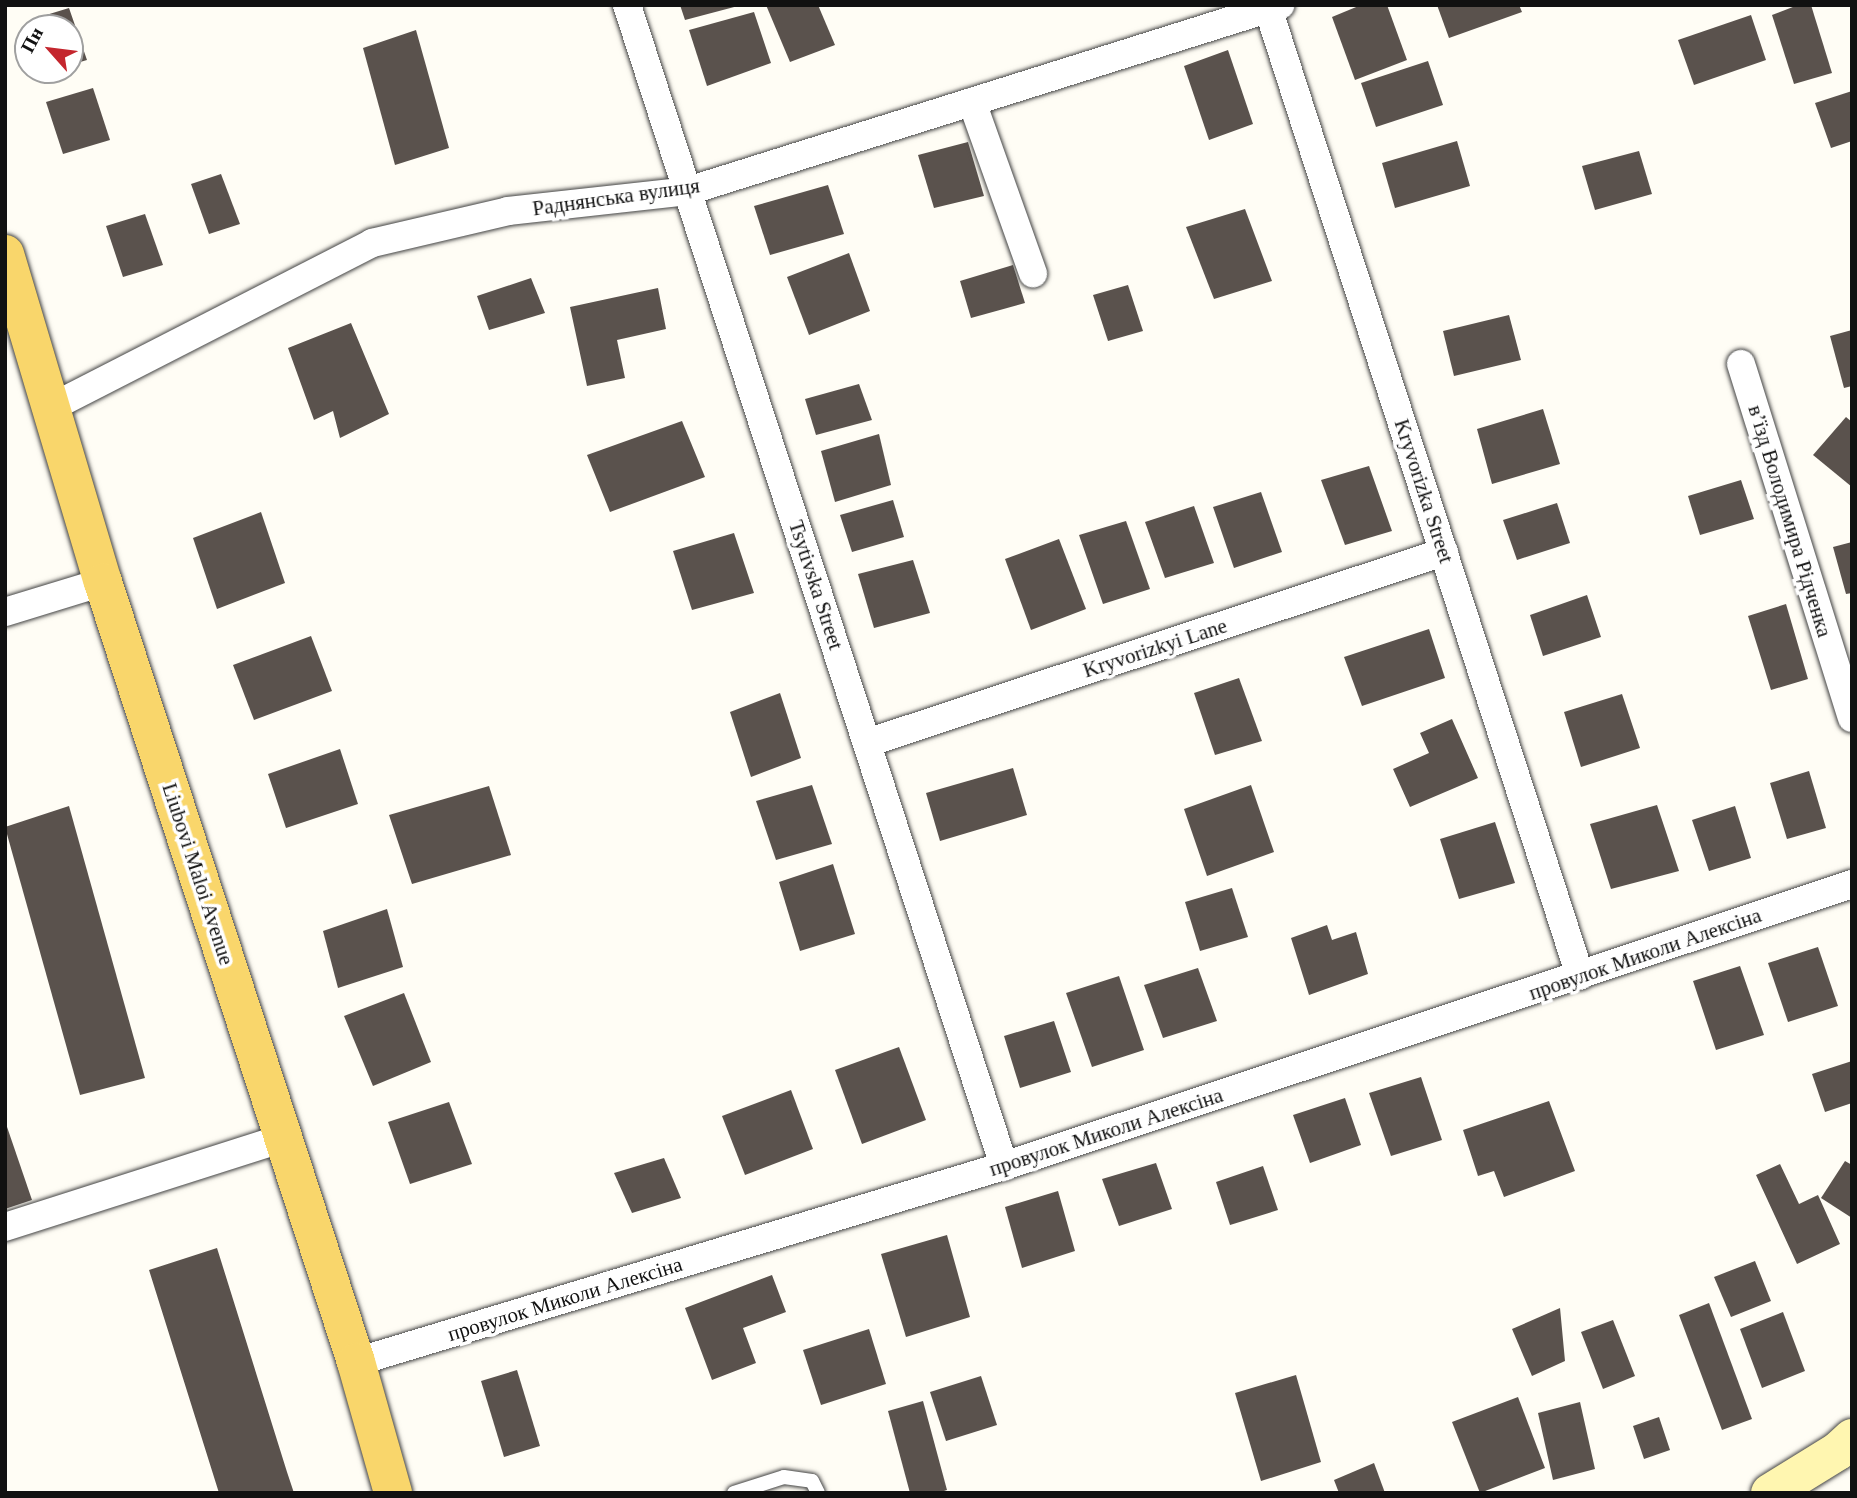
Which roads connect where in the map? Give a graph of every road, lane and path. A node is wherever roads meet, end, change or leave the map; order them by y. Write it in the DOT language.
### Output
graph roads {
  1 [pos="627,5"];
  2 [pos="1272,7"];
  3 [pos="972,102"];
  4 [pos="688,191"];
  5 [pos="5,254"];
  6 [pos="1033,273"];
  7 [pos="1741,364"];
  8 [pos="52,407"];
  9 [pos="1444,552"];
  10 [pos="103,582"];
  11 [pos="5,612"];
  12 [pos="1852,718"];
  13 [pos="867,743"];
  14 [pos="1852,884"];
  15 [pos="1580,976"];
  16 [pos="284,1138"];
  17 [pos="1004,1166"];
  18 [pos="5,1227"];
  19 [pos="356,1362"];
  20 [pos="1852,1438"];
  21 [pos="393,1493"];
  22 [pos="734,1493"];
  23 [pos="818,1493"];
  24 [pos="1770,1493"];
  1 -- 4 [label="street, Tsytivska Street"];
  2 -- 3 [label="street, Раднянська вулиця"];
  2 -- 9 [label="street, Kryvorizka Street"];
  3 -- 4 [label="street, Раднянська вулиця"];
  3 -- 6 [label="street"];
  4 -- 8 [label="street, Раднянська вулиця"];
  4 -- 13 [label="street, Tsytivska Street"];
  5 -- 8 [label="main road, Liubovi Maloi Avenue"];
  7 -- 12 [label="street, в’їзд Володимира Рідченка"];
  8 -- 10 [label="main road, Liubovi Maloi Avenue"];
  9 -- 13 [label="street, Kryvorizkyi Lane"];
  9 -- 15 [label="street, Kryvorizka Street"];
  10 -- 11 [label="street"];
  10 -- 16 [label="main road, Liubovi Maloi Avenue"];
  13 -- 17 [label="street, Tsytivska Street"];
  14 -- 15 [label="street, провулок Миколи Алексіна"];
  15 -- 17 [label="street, провулок Миколи Алексіна"];
  16 -- 18 [label="street"];
  16 -- 19 [label="main road, Liubovi Maloi Avenue"];
  17 -- 19 [label="street, провулок Миколи Алексіна"];
  19 -- 21 [label="main road, Liubovi Maloi Avenue"];
  20 -- 24 [label="street"];
  22 -- 23 [label="lane"];
}
